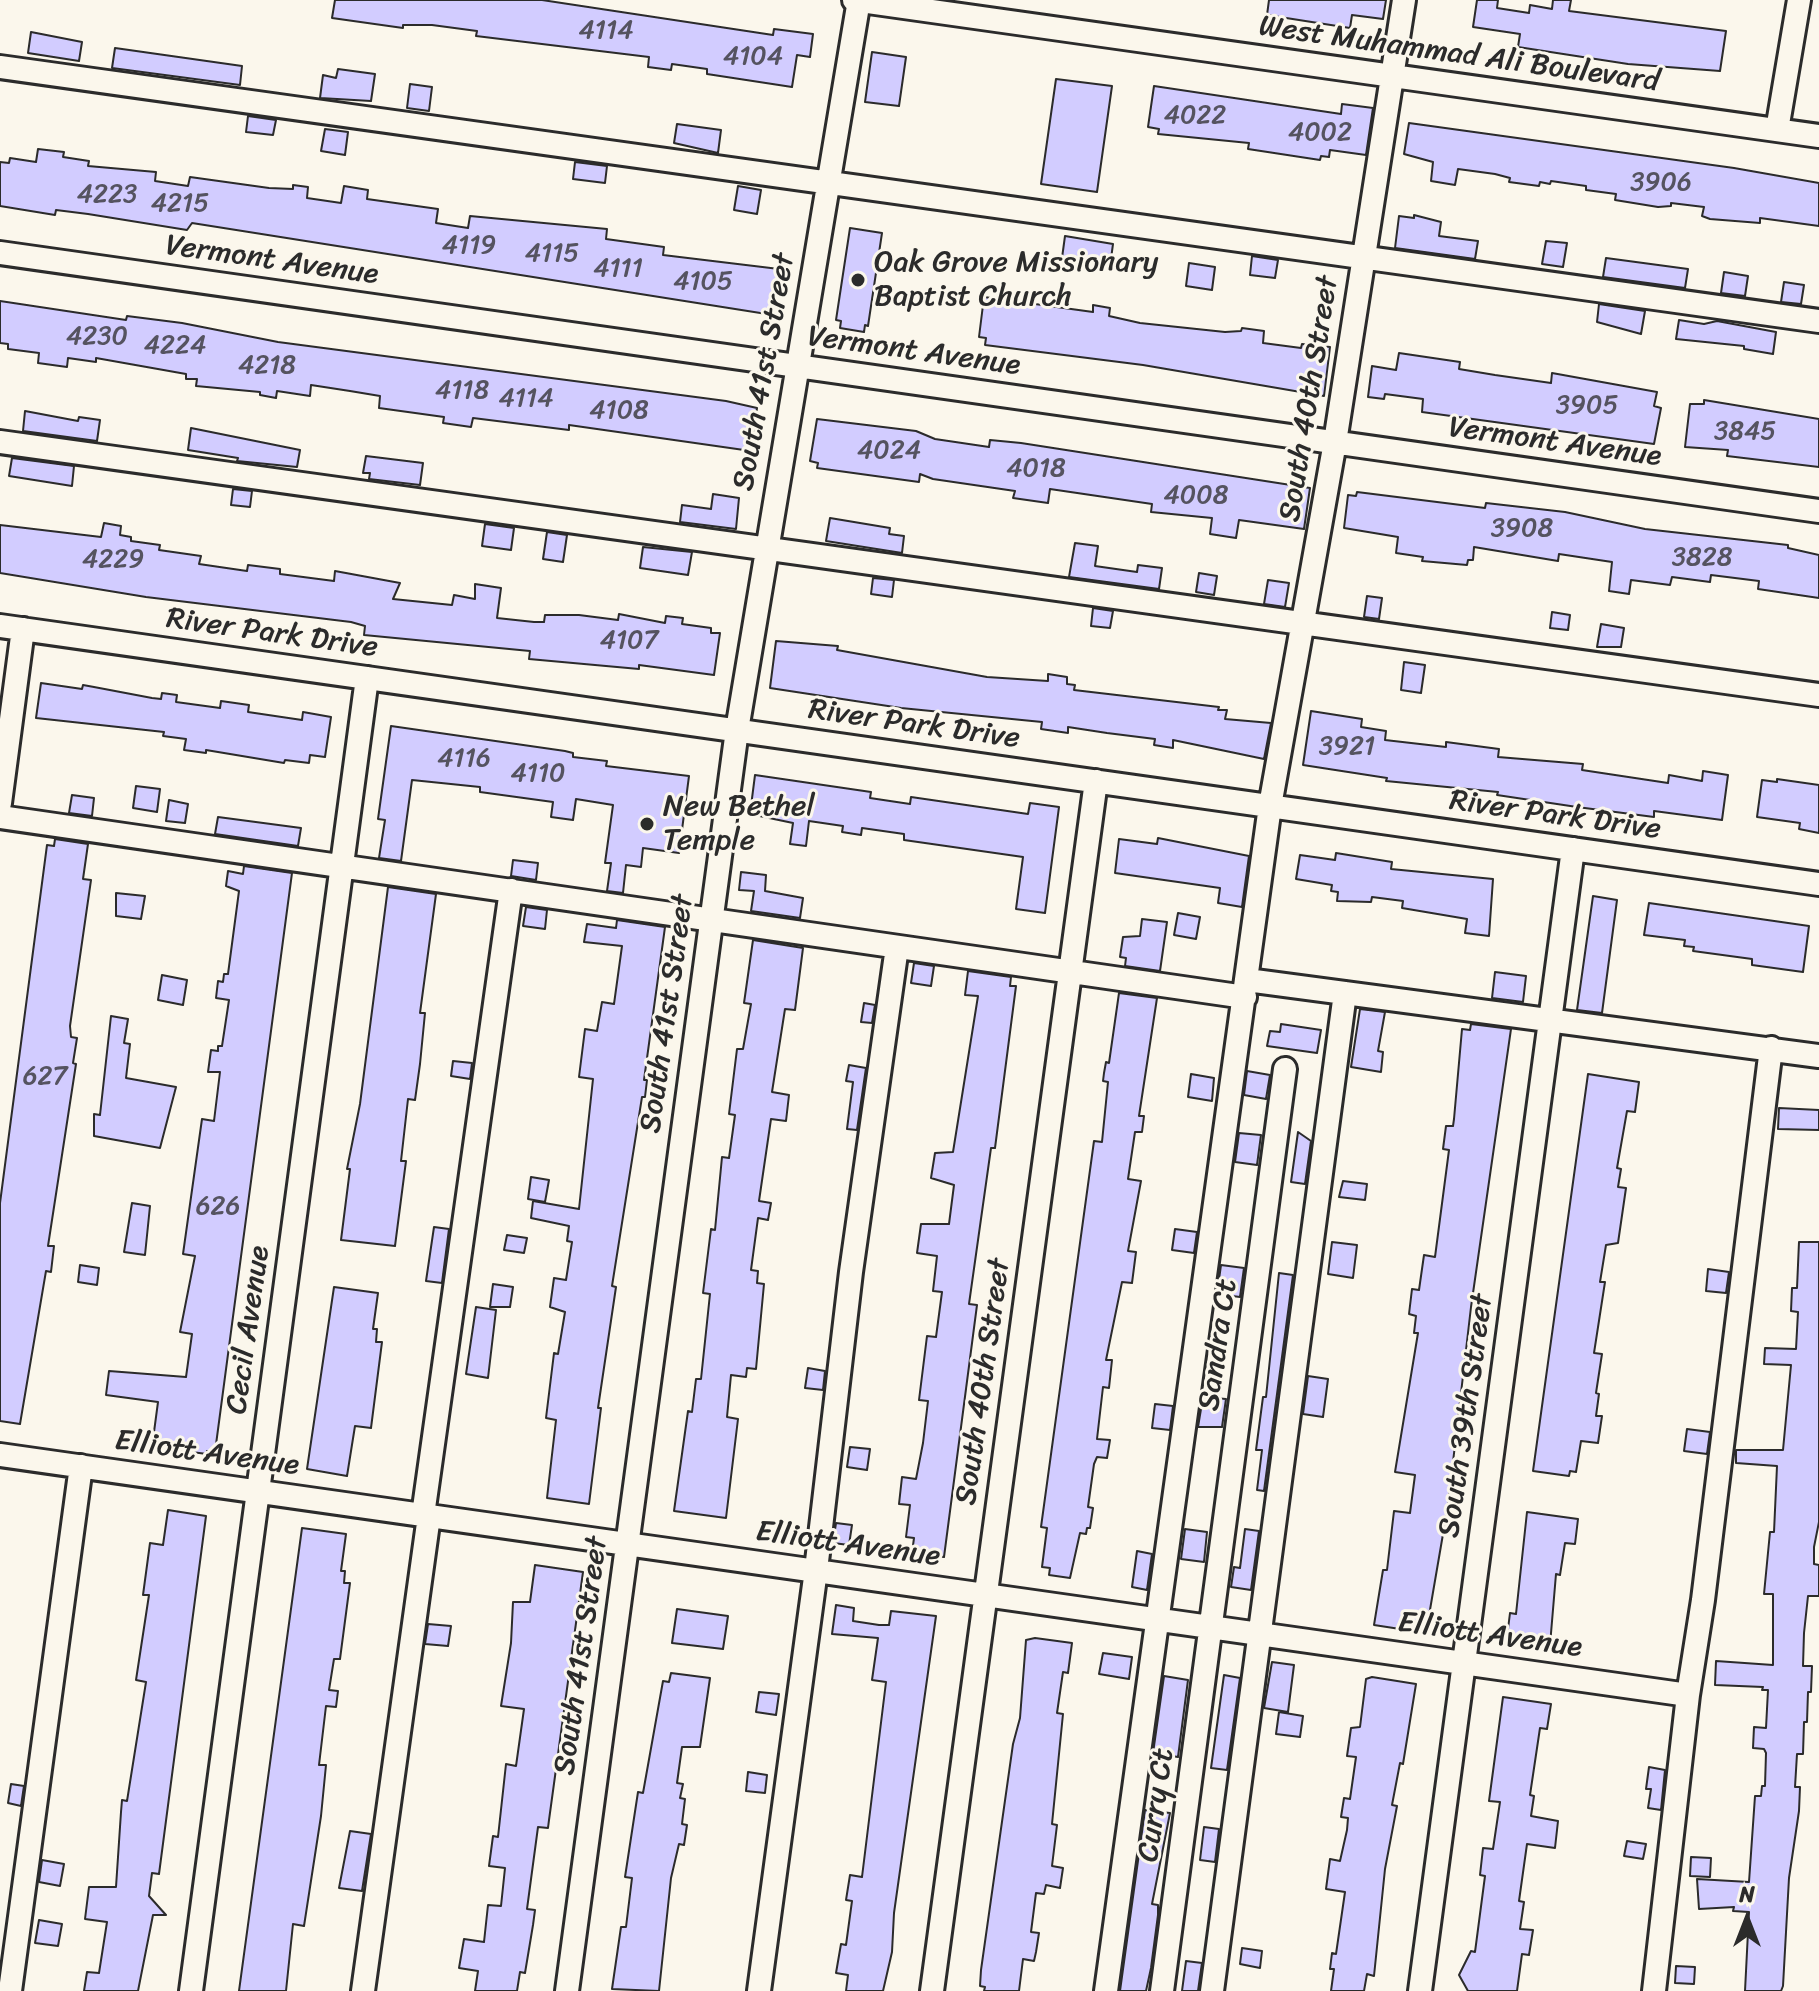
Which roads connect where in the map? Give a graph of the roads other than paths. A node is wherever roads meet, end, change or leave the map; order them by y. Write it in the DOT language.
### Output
graph roads {
  1 [pos="857,0"];
  2 [pos="1404,0"];
  3 [pos="1799,0"];
  4 [pos="0,67"];
  5 [pos="1390,76"];
  6 [pos="1777,130"];
  7 [pos="1819,136"];
  8 [pos="828,181"];
  9 [pos="0,253"];
  10 [pos="1363,256"];
  11 [pos="1819,321"];
  12 [pos="797,366"];
  13 [pos="0,442"];
  14 [pos="1335,442"];
  15 [pos="1819,511"];
  16 [pos="766,547"];
  17 [pos="1304,624"];
  18 [pos="0,626"];
  19 [pos="23,629"];
  20 [pos="367,678"];
  21 [pos="1819,695"];
  22 [pos="737,730"];
  23 [pos="1096,781"];
  24 [pos="0,803"];
  25 [pos="1270,806"];
  26 [pos="0,817"];
  27 [pos="1573,849"];
  28 [pos="342,865"];
  29 [pos="1818,881"];
  30 [pos="511,890"];
  31 [pos="711,920"];
  32 [pos="897,947"];
  33 [pos="1070,973"];
  34 [pos="1246,989"];
  35 [pos="1345,993"];
  36 [pos="1550,1022"];
  37 [pos="1771,1048"];
  38 [pos="1819,1056"];
  39 [pos="1285,1069"];
  40 [pos="0,1455"];
  41 [pos="81,1466"];
  42 [pos="258,1492"];
  43 [pos="426,1515"];
  44 [pos="627,1543"];
  45 [pos="816,1570"];
  46 [pos="985,1594"];
  47 [pos="1156,1619"];
  48 [pos="1211,1628"];
  49 [pos="1260,1634"];
  50 [pos="1464,1662"];
  51 [pos="1688,1695"];
  52 [pos="10,1991"];
  53 [pos="191,1991"];
  54 [pos="363,1991"];
  55 [pos="567,1991"];
  56 [pos="759,1991"];
  57 [pos="932,1991"];
  58 [pos="1106,1991"];
  59 [pos="1162,1991"];
  60 [pos="1212,1991"];
  61 [pos="1420,1991"];
  62 [pos="1654,1991"];
  1 -- 5 [label="street, West Muhammad Ali Boulevard"];
  1 -- 8 [label="street, South 41st Street"];
  2 -- 5 [label="street, South 40th Street"];
  3 -- 6 [label="street"];
  4 -- 8 [label="street"];
  5 -- 6 [label="street, West Muhammad Ali Boulevard"];
  5 -- 10 [label="street, South 40th Street"];
  6 -- 7 [label="street, West Muhammad Ali Boulevard"];
  8 -- 10 [label="street"];
  8 -- 12 [label="street, South 41st Street"];
  9 -- 12 [label="street, Vermont Avenue"];
  10 -- 11 [label="street"];
  10 -- 14 [label="street, South 40th Street"];
  12 -- 14 [label="street, Vermont Avenue"];
  12 -- 16 [label="street, South 41st Street"];
  13 -- 16 [label="street"];
  14 -- 15 [label="street, Vermont Avenue"];
  14 -- 17 [label="street, South 40th Street"];
  16 -- 17 [label="street"];
  16 -- 22 [label="street, South 41st Street"];
  17 -- 21 [label="street"];
  17 -- 25 [label="street, South 40th Street"];
  18 -- 19 [label="street, River Park Drive"];
  19 -- 20 [label="street, River Park Drive"];
  19 -- 24 [label="street"];
  20 -- 22 [label="street, River Park Drive"];
  20 -- 28 [label="street, Cecil Avenue"];
  22 -- 23 [label="street, River Park Drive"];
  22 -- 31 [label="street, South 41st Street"];
  23 -- 25 [label="street, River Park Drive"];
  23 -- 33 [label="street, South 40th Street"];
  25 -- 27 [label="street, River Park Drive"];
  25 -- 34 [label="street, South 40th Street"];
  26 -- 28 [label="street"];
  27 -- 29 [label="street, River Park Drive"];
  27 -- 36 [label="street, South 39th Street"];
  28 -- 30 [label="street"];
  28 -- 42 [label="street, Cecil Avenue"];
  30 -- 31 [label="street"];
  30 -- 43 [label="street"];
  31 -- 32 [label="street"];
  31 -- 44 [label="street, South 41st Street"];
  32 -- 33 [label="street"];
  32 -- 45 [label="street"];
  33 -- 34 [label="street"];
  33 -- 46 [label="street, South 40th Street"];
  34 -- 35 [label="street"];
  34 -- 47 [label="street, South 40th Street"];
  35 -- 36 [label="street"];
  35 -- 49 [label="street"];
  36 -- 37 [label="street"];
  36 -- 50 [label="street, South 39th Street"];
  37 -- 38 [label="street"];
  37 -- 51 [label="street"];
  39 -- 48 [label="street, Sandra Ct"];
  40 -- 41 [label="street, Elliott Avenue"];
  41 -- 42 [label="street, Elliott Avenue"];
  41 -- 52 [label="street"];
  42 -- 43 [label="street, Elliott Avenue"];
  42 -- 53 [label="street, Cecil Avenue"];
  43 -- 44 [label="street, Elliott Avenue"];
  43 -- 54 [label="street"];
  44 -- 45 [label="street, Elliott Avenue"];
  44 -- 55 [label="street, South 41st Street"];
  45 -- 46 [label="street, Elliott Avenue"];
  45 -- 56 [label="street"];
  46 -- 47 [label="street, Elliott Avenue"];
  46 -- 57 [label="street, South 40th Street"];
  47 -- 48 [label="street, Elliott Avenue"];
  47 -- 58 [label="street, South 40th Street"];
  48 -- 49 [label="street, Elliott Avenue"];
  48 -- 59 [label="street, Curry Ct"];
  49 -- 50 [label="street, Elliott Avenue"];
  49 -- 60 [label="street"];
  50 -- 51 [label="street, Elliott Avenue"];
  50 -- 61 [label="street, South 39th Street"];
  51 -- 62 [label="street"];
}
